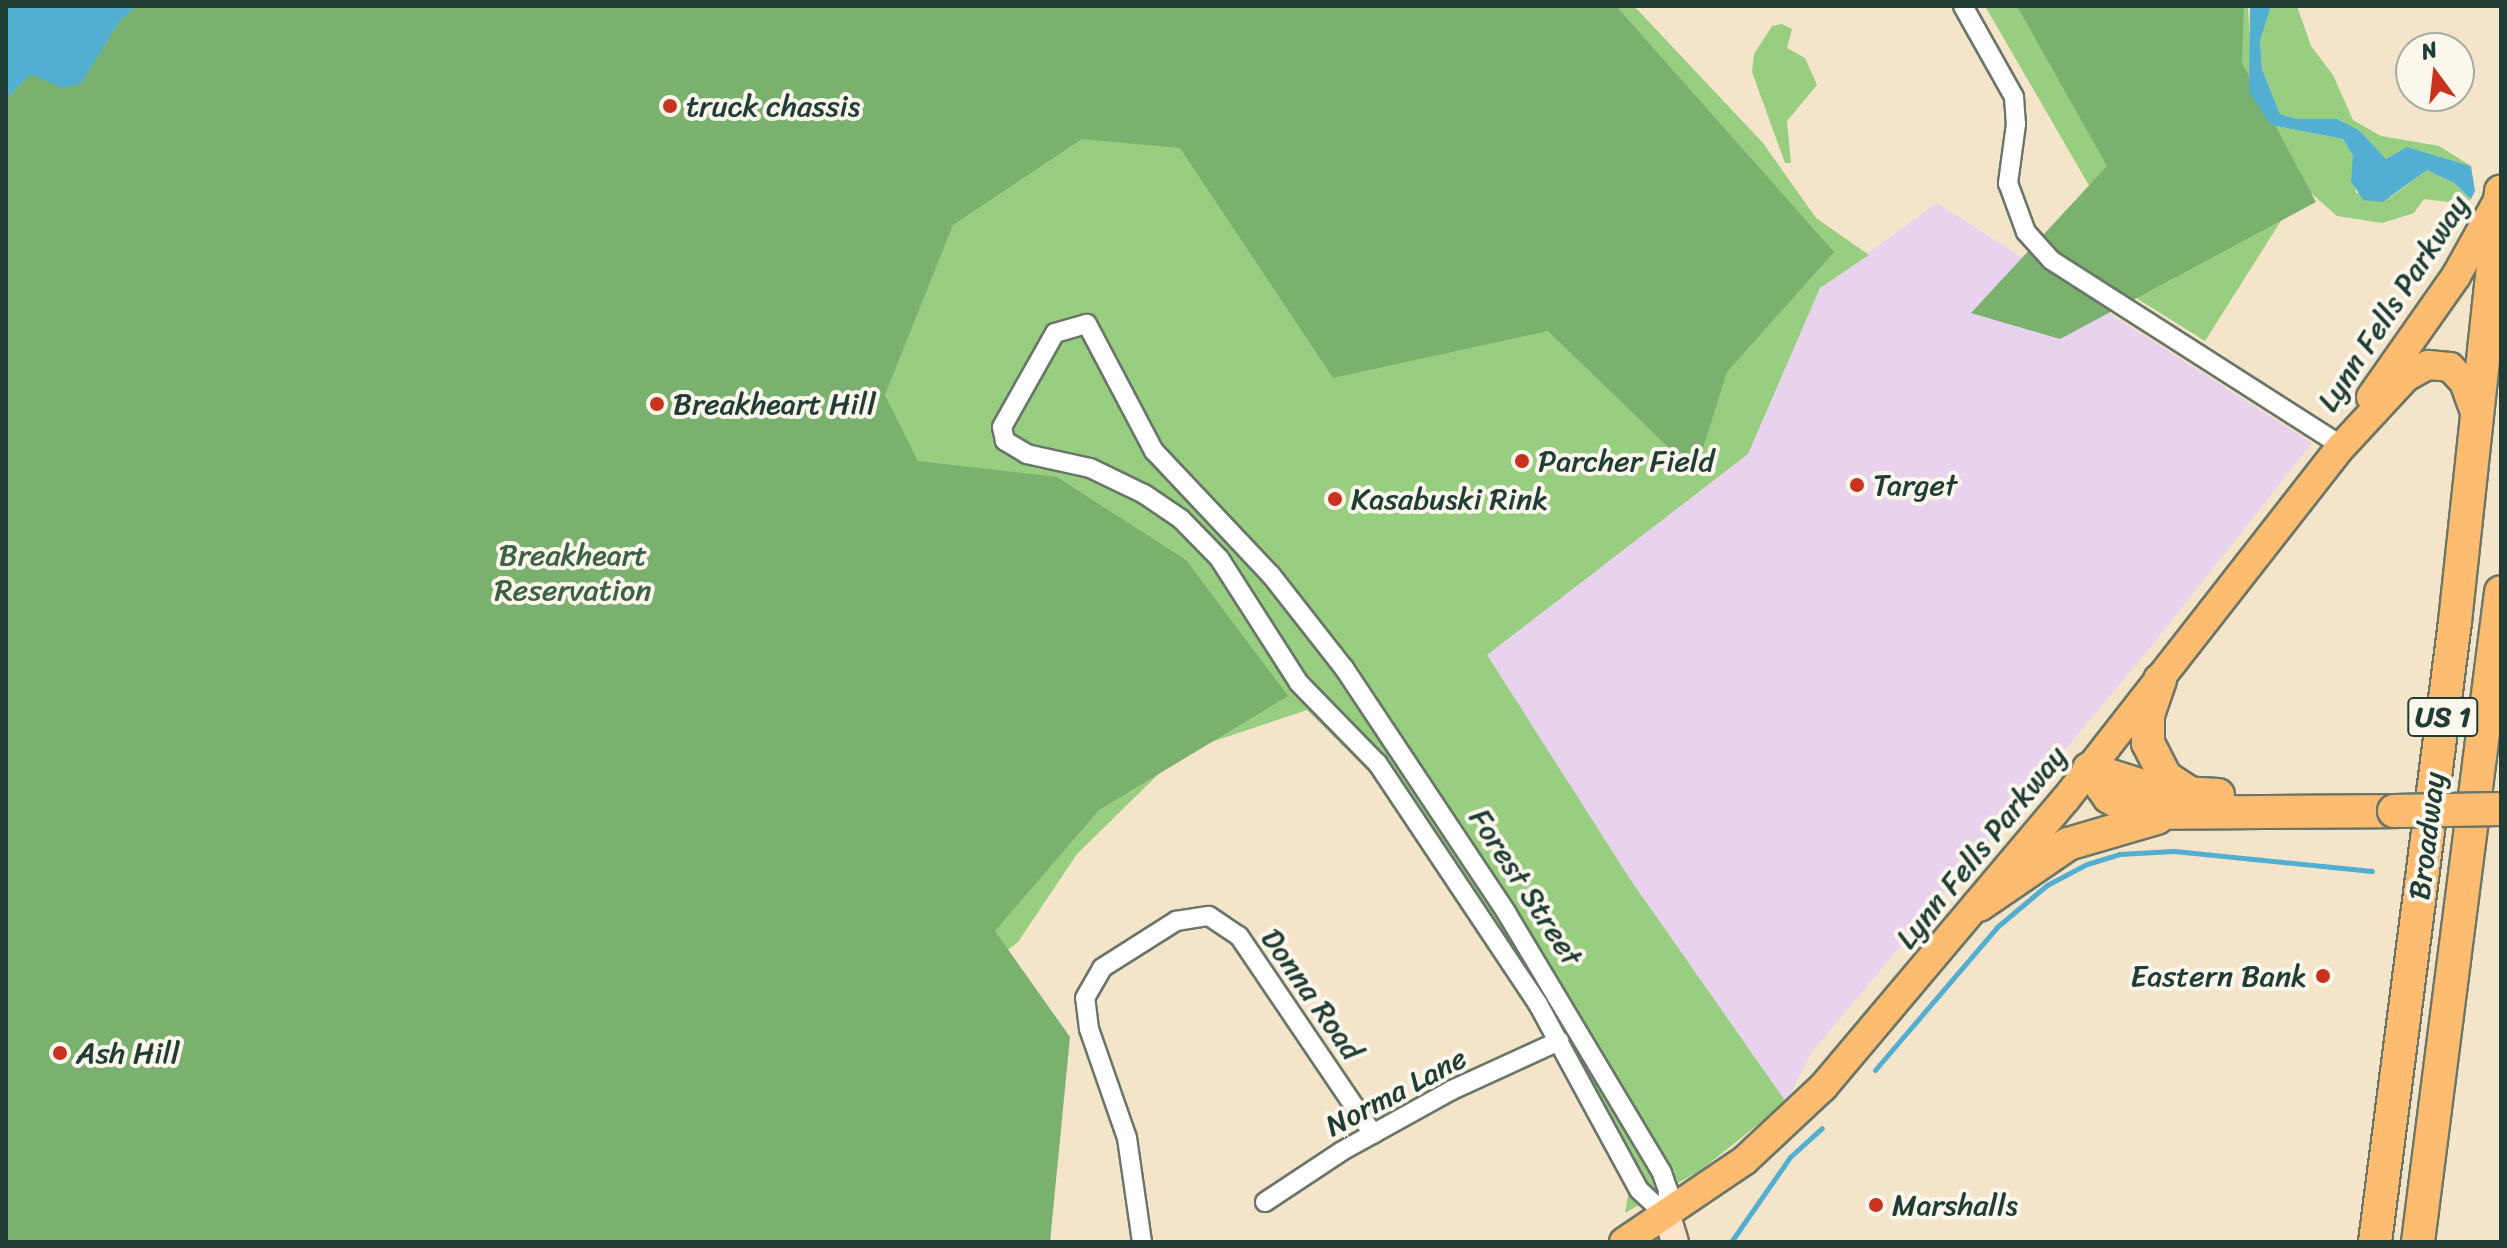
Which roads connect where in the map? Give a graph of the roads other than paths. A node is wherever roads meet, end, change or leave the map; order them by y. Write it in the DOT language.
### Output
graph roads {
  1 [pos="1963,6"];
  2 [pos="2501,193"];
  3 [pos="2477,419"];
  4 [pos="2342,446"];
  5 [pos="1184,485"];
  6 [pos="1164,506"];
  7 [pos="2501,592"];
  8 [pos="1297,610"];
  9 [pos="1267,630"];
  10 [pos="2496,660"];
  11 [pos="2160,680"];
  12 [pos="2089,769"];
  13 [pos="2501,789"];
  14 [pos="2197,795"];
  15 [pos="2395,801"];
  16 [pos="2501,809"];
  17 [pos="2164,816"];
  18 [pos="1979,905"];
  19 [pos="1559,1041"];
  20 [pos="1373,1134"];
  21 [pos="1265,1202"];
  22 [pos="1671,1229"];
  23 [pos="1142,1242"];
  24 [pos="1624,1242"];
  25 [pos="2375,1242"];
  26 [pos="2418,1242"];
  1 -- 4 [label="street"];
  2 -- 3 [label="highway, Broadway / US 1"];
  2 -- 4 [label="main road, Lynn Fells Parkway"];
  3 -- 4 [label="main road, Lynn Fells Parkway"];
  3 -- 25 [label="highway, Broadway / US 1"];
  4 -- 11 [label="main road, Lynn Fells Parkway"];
  5 -- 6 [label="street"];
  5 -- 6 [label="street, Forest Street"];
  5 -- 8 [label="street, Forest Street"];
  6 -- 9 [label="street, Forest Street"];
  7 -- 10 [label="highway, Broadway / US 1"];
  8 -- 9 [label="street"];
  8 -- 22 [label="street, Forest Street"];
  9 -- 19 [label="street, Forest Street"];
  10 -- 26 [label="highway, Broadway / US 1"];
  11 -- 12 [label="main road, Lynn Fells Parkway"];
  11 -- 14 [label="highway"];
  12 -- 14 [label="highway"];
  12 -- 17 [label="highway"];
  12 -- 18 [label="main road, Lynn Fells Parkway"];
  13 -- 15 [label="highway"];
  14 -- 15 [label="highway"];
  15 -- 16 [label="highway, bridge"];
  15 -- 17 [label="highway"];
  17 -- 18 [label="highway"];
  18 -- 22 [label="main road, Lynn Fells Parkway"];
  19 -- 20 [label="street, Norma Lane"];
  19 -- 22 [label="street, Forest Street"];
  20 -- 21 [label="street, Norma Lane"];
  20 -- 23 [label="street, Donna Road"];
  22 -- 24 [label="main road, Lynn Fells Parkway"];
}
